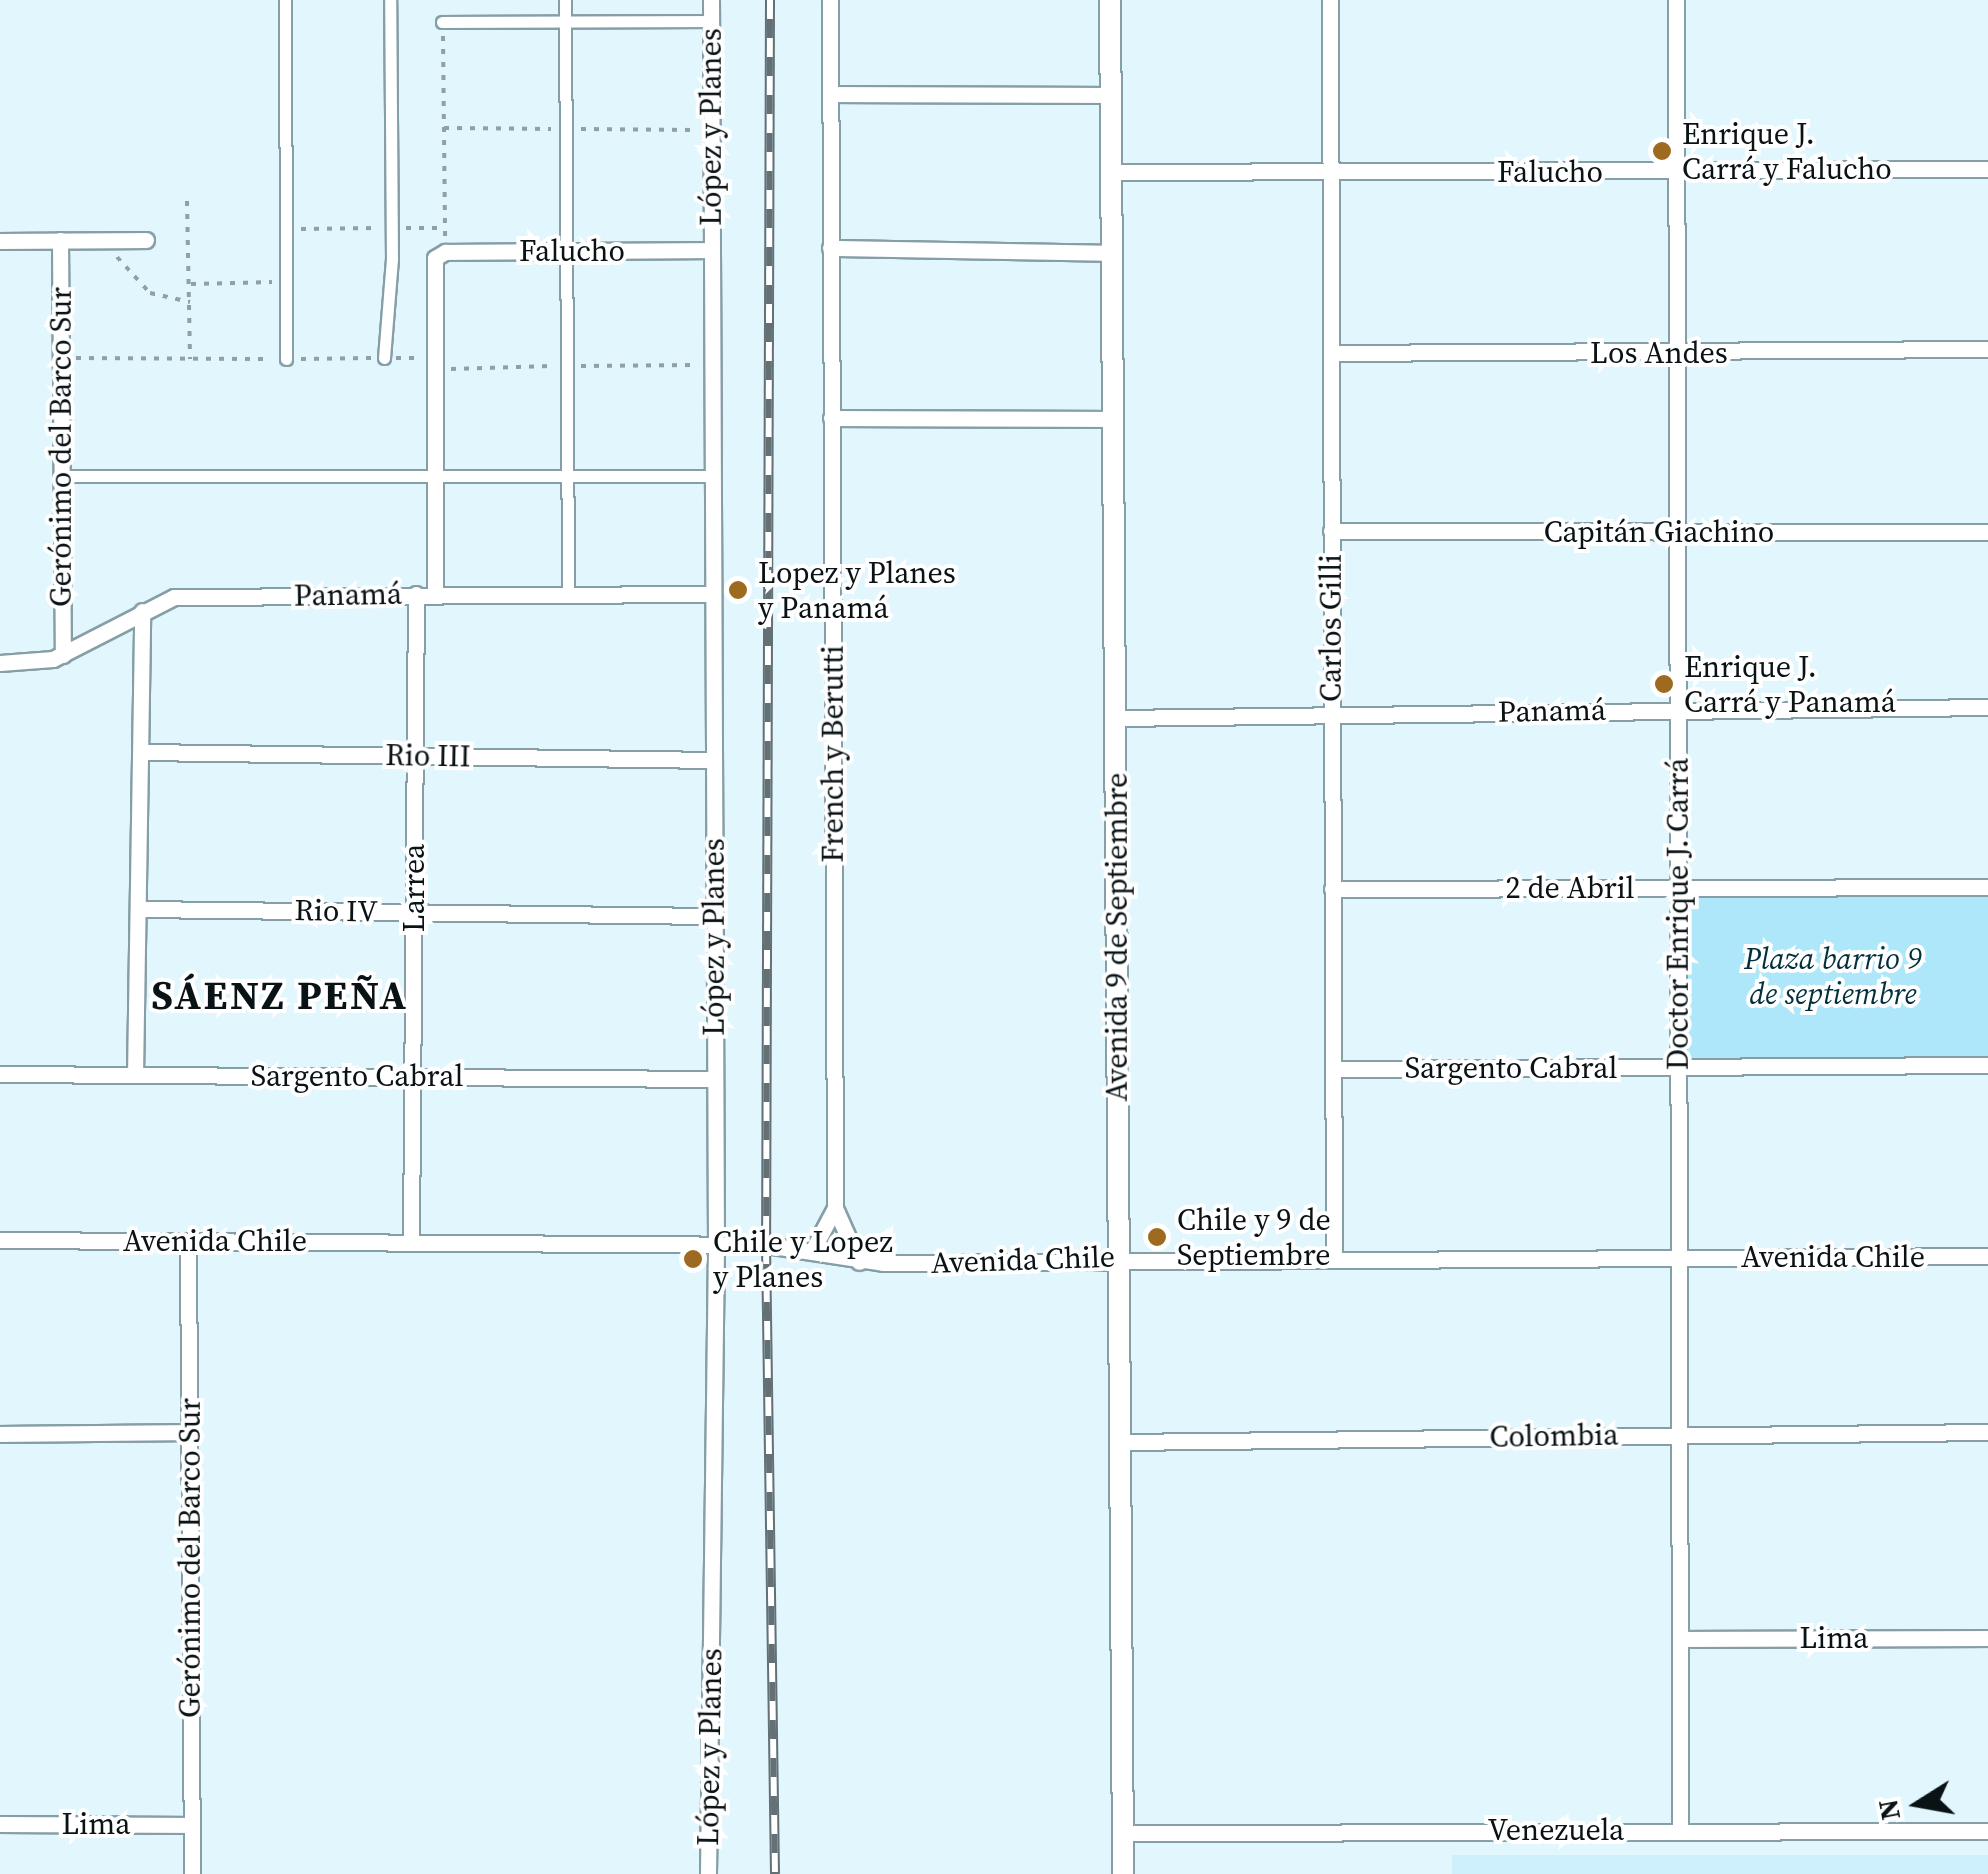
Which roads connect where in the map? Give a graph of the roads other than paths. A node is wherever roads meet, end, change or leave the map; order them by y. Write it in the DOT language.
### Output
graph roads {
  1 [pos="285,0"];
  2 [pos="390,0"];
  3 [pos="565,0"];
  4 [pos="710,0"];
  5 [pos="830,0"];
  6 [pos="1110,0"];
  7 [pos="1330,0"];
  8 [pos="1676,0"];
  9 [pos="710,21"];
  10 [pos="442,22"];
  11 [pos="565,22"];
  12 [pos="830,94"];
  13 [pos="1110,95"];
  14 [pos="1988,169"];
  15 [pos="1111,172"];
  16 [pos="1675,172"];
  17 [pos="1330,174"];
  18 [pos="0,240"];
  19 [pos="60,240"];
  20 [pos="146,240"];
  21 [pos="830,248"];
  22 [pos="711,250"];
  23 [pos="566,251"];
  24 [pos="1112,254"];
  25 [pos="1988,349"];
  26 [pos="1331,353"];
  27 [pos="1674,353"];
  28 [pos="384,358"];
  29 [pos="286,359"];
  30 [pos="832,418"];
  31 [pos="1113,419"];
  32 [pos="438,474"];
  33 [pos="568,475"];
  34 [pos="62,476"];
  35 [pos="712,476"];
  36 [pos="1331,531"];
  37 [pos="1674,532"];
  38 [pos="1988,532"];
  39 [pos="568,593"];
  40 [pos="416,594"];
  41 [pos="435,594"];
  42 [pos="713,594"];
  43 [pos="142,611"];
  44 [pos="62,655"];
  45 [pos="0,662"];
  46 [pos="1988,707"];
  47 [pos="1677,709"];
  48 [pos="1331,713"];
  49 [pos="1115,718"];
  50 [pos="142,752"];
  51 [pos="414,756"];
  52 [pos="714,760"];
  53 [pos="1988,887"];
  54 [pos="1332,888"];
  55 [pos="1678,888"];
  56 [pos="139,909"];
  57 [pos="414,912"];
  58 [pos="714,916"];
  59 [pos="1988,1065"];
  60 [pos="1680,1067"];
  61 [pos="1333,1069"];
  62 [pos="0,1074"];
  63 [pos="135,1075"];
  64 [pos="412,1077"];
  65 [pos="715,1078"];
  66 [pos="836,1208"];
  67 [pos="0,1240"];
  68 [pos="188,1241"];
  69 [pos="411,1241"];
  70 [pos="716,1245"];
  71 [pos="812,1251"];
  72 [pos="1988,1256"];
  73 [pos="1119,1257"];
  74 [pos="1334,1257"];
  75 [pos="1680,1258"];
  76 [pos="858,1262"];
  77 [pos="189,1432"];
  78 [pos="1988,1432"];
  79 [pos="0,1434"];
  80 [pos="1680,1434"];
  81 [pos="1121,1442"];
  82 [pos="1988,1638"];
  83 [pos="1680,1639"];
  84 [pos="0,1824"];
  85 [pos="191,1825"];
  86 [pos="1680,1829"];
  87 [pos="1988,1831"];
  88 [pos="1124,1834"];
  89 [pos="192,1874"];
  90 [pos="708,1874"];
  91 [pos="1123,1874"];
  1 -- 29 [label="street"];
  2 -- 28 [label="street"];
  3 -- 11 [label="street"];
  4 -- 9 [label="street, López y Planes"];
  5 -- 12 [label="street, French y Berutti"];
  6 -- 13 [label="street, Avenida 9 de Septiembre"];
  7 -- 17 [label="street, Carlos Gilli"];
  8 -- 16 [label="street, Doctor Enrique J. Carrá"];
  9 -- 11 [label="street"];
  9 -- 22 [label="street, López y Planes"];
  10 -- 11 [label="street"];
  11 -- 23 [label="street"];
  12 -- 13 [label="street"];
  12 -- 21 [label="street, French y Berutti"];
  13 -- 15 [label="street, Avenida 9 de Septiembre"];
  14 -- 16 [label="street, Falucho"];
  15 -- 17 [label="street, Falucho"];
  15 -- 24 [label="street, Avenida 9 de Septiembre"];
  16 -- 17 [label="street, Falucho"];
  16 -- 27 [label="street, Doctor Enrique J. Carrá"];
  17 -- 26 [label="street, Carlos Gilli"];
  18 -- 19 [label="street"];
  19 -- 20 [label="street"];
  19 -- 34 [label="street, Gerónimo del Barco Sur"];
  21 -- 24 [label="street"];
  21 -- 30 [label="street, French y Berutti"];
  22 -- 23 [label="street, Falucho"];
  22 -- 35 [label="street, López y Planes"];
  23 -- 32 [label="street, Falucho"];
  23 -- 33 [label="street"];
  24 -- 31 [label="street, Avenida 9 de Septiembre"];
  25 -- 27 [label="street, Los Andes"];
  26 -- 27 [label="street, Los Andes"];
  26 -- 36 [label="street, Carlos Gilli"];
  27 -- 37 [label="street, Doctor Enrique J. Carrá"];
  30 -- 31 [label="street"];
  30 -- 66 [label="street, French y Berutti"];
  31 -- 49 [label="street, Avenida 9 de Septiembre"];
  32 -- 33 [label="street"];
  32 -- 34 [label="street"];
  32 -- 41 [label="street"];
  33 -- 35 [label="street"];
  33 -- 39 [label="street"];
  34 -- 44 [label="street, Gerónimo del Barco Sur"];
  35 -- 42 [label="street, López y Planes"];
  36 -- 37 [label="street, Capitán Giachino"];
  36 -- 48 [label="street, Carlos Gilli"];
  37 -- 38 [label="street, Capitán Giachino"];
  37 -- 47 [label="street, Doctor Enrique J. Carrá"];
  39 -- 41 [label="street, Panamá"];
  39 -- 42 [label="street, Panamá"];
  40 -- 41 [label="street, Panamá"];
  40 -- 43 [label="street, Panamá"];
  40 -- 51 [label="street, Larrea"];
  42 -- 52 [label="street, López y Planes"];
  43 -- 44 [label="street, Panamá"];
  43 -- 50 [label="street"];
  44 -- 45 [label="street, Panamá"];
  46 -- 47 [label="street, Panamá"];
  47 -- 48 [label="street, Panamá"];
  47 -- 55 [label="street, Doctor Enrique J. Carrá"];
  48 -- 49 [label="street, Panamá"];
  48 -- 54 [label="street, Carlos Gilli"];
  49 -- 73 [label="street, Avenida 9 de Septiembre"];
  50 -- 51 [label="street, Rio III"];
  50 -- 56 [label="street"];
  51 -- 52 [label="street, Rio III"];
  51 -- 57 [label="street, Larrea"];
  52 -- 58 [label="street, López y Planes"];
  53 -- 55 [label="street, 2 de Abril"];
  54 -- 55 [label="street, 2 de Abril"];
  54 -- 61 [label="street, Carlos Gilli"];
  55 -- 60 [label="street, Doctor Enrique J. Carrá"];
  56 -- 57 [label="street, Rio IV"];
  56 -- 63 [label="street"];
  57 -- 58 [label="street, Rio IV"];
  57 -- 64 [label="street, Larrea"];
  58 -- 65 [label="street, López y Planes"];
  59 -- 60 [label="street, Sargento Cabral"];
  60 -- 61 [label="street, Sargento Cabral"];
  60 -- 75 [label="street, Doctor Enrique J. Carrá"];
  61 -- 74 [label="street, Carlos Gilli"];
  62 -- 63 [label="street, Sargento Cabral"];
  63 -- 64 [label="street, Sargento Cabral"];
  64 -- 65 [label="street, Sargento Cabral"];
  64 -- 69 [label="street, Larrea"];
  65 -- 70 [label="street, López y Planes"];
  66 -- 71 [label="street, French y Berutti"];
  66 -- 76 [label="street, French y Berutti"];
  67 -- 68 [label="street, Avenida Chile"];
  68 -- 69 [label="street, Avenida Chile"];
  68 -- 77 [label="street, Gerónimo del Barco Sur"];
  69 -- 70 [label="street, Avenida Chile"];
  70 -- 71 [label="street, Avenida Chile"];
  70 -- 90 [label="street, López y Planes"];
  71 -- 76 [label="street, Avenida Chile"];
  72 -- 75 [label="street, Avenida Chile"];
  73 -- 74 [label="street, Avenida Chile"];
  73 -- 76 [label="street, Avenida Chile"];
  73 -- 81 [label="street, Avenida 9 de Septiembre"];
  74 -- 75 [label="street, Avenida Chile"];
  75 -- 80 [label="street, Doctor Enrique J. Carrá"];
  77 -- 79 [label="street"];
  77 -- 85 [label="street, Gerónimo del Barco Sur"];
  78 -- 80 [label="street, Colombia"];
  80 -- 81 [label="street, Colombia"];
  80 -- 83 [label="street, Doctor Enrique J. Carrá"];
  81 -- 88 [label="street, Avenida 9 de Septiembre"];
  82 -- 83 [label="street, Lima"];
  83 -- 86 [label="street, Doctor Enrique J. Carrá"];
  84 -- 85 [label="street, Lima"];
  85 -- 89 [label="street, Gerónimo del Barco Sur"];
  86 -- 87 [label="street, Venezuela"];
  86 -- 88 [label="street, Venezuela"];
  88 -- 91 [label="street, Avenida 9 de Septiembre"];
}
